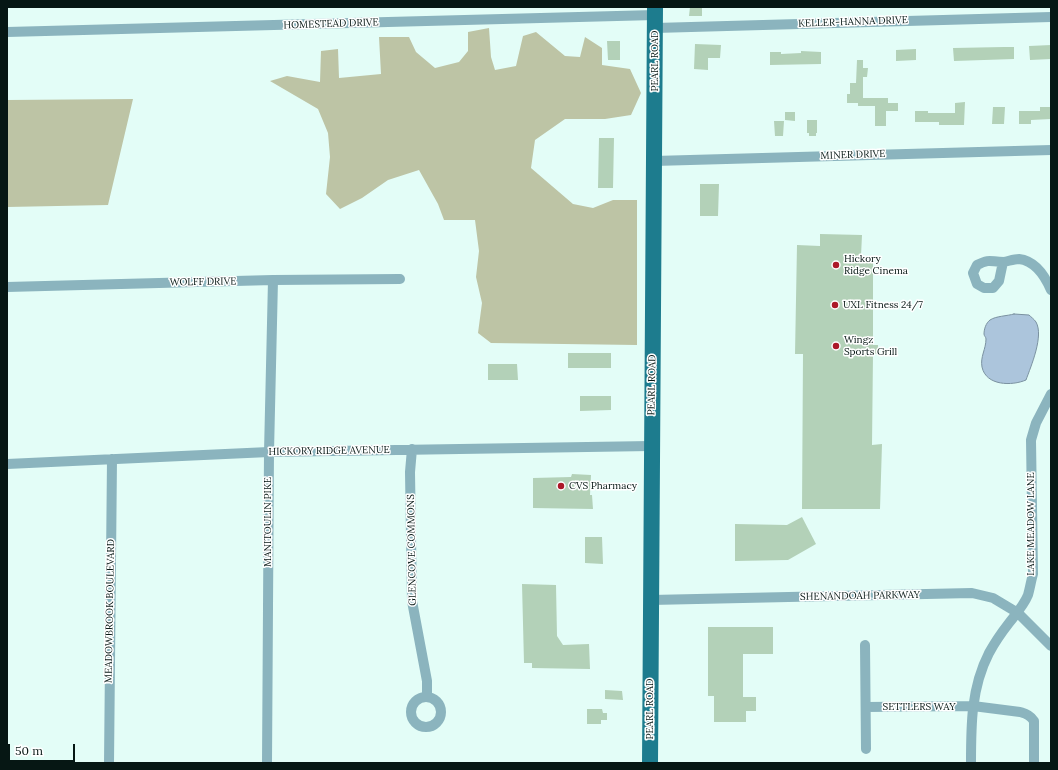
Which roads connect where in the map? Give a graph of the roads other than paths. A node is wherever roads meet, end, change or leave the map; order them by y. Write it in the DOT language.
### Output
graph roads {
  1 [pos="655,17"];
  2 [pos="1051,17"];
  3 [pos="7,32"];
  4 [pos="1051,150"];
  5 [pos="654,161"];
  6 [pos="1003,262"];
  7 [pos="400,279"];
  8 [pos="273,280"];
  9 [pos="7,287"];
  10 [pos="1051,290"];
  11 [pos="1051,394"];
  12 [pos="651,446"];
  13 [pos="412,450"];
  14 [pos="268,452"];
  15 [pos="112,459"];
  16 [pos="7,464"];
  17 [pos="651,600"];
  18 [pos="1018,613"];
  19 [pos="865,644"];
  20 [pos="1051,646"];
  21 [pos="427,698"];
  22 [pos="973,706"];
  23 [pos="866,707"];
  24 [pos="866,749"];
  25 [pos="109,763"];
  26 [pos="267,763"];
  27 [pos="650,763"];
  28 [pos="971,763"];
  29 [pos="1034,763"];
  1 -- 2 [label="street, KELLER-HANNA DRIVE"];
  1 -- 3 [label="street, HOMESTEAD DRIVE"];
  1 -- 5 [label="main road, PEARL ROAD"];
  4 -- 5 [label="street, MINER DRIVE"];
  5 -- 12 [label="main road, PEARL ROAD"];
  6 -- 10 [label="street"];
  7 -- 8 [label="street, WOLFF DRIVE"];
  8 -- 9 [label="street, WOLFF DRIVE"];
  8 -- 14 [label="street, MANITOULIN PIKE"];
  11 -- 18 [label="street, LAKE MEADOW LANE"];
  12 -- 13 [label="street, HICKORY RIDGE AVENUE"];
  12 -- 17 [label="main road, PEARL ROAD"];
  13 -- 14 [label="street, HICKORY RIDGE AVENUE"];
  13 -- 21 [label="street, GLENCOVE COMMONS"];
  14 -- 15 [label="street, HICKORY RIDGE AVENUE"];
  14 -- 26 [label="street, MANITOULIN PIKE"];
  15 -- 16 [label="street, HICKORY RIDGE AVENUE"];
  15 -- 25 [label="street, MEADOWBROOK BOULEVARD"];
  17 -- 18 [label="street, SHENANDOAH PARKWAY"];
  17 -- 27 [label="main road, PEARL ROAD"];
  18 -- 20 [label="street, SHENANDOAH PARKWAY"];
  18 -- 22 [label="street, LAKE MEADOW LANE"];
  19 -- 23 [label="street"];
  22 -- 23 [label="street, SETTLERS WAY"];
  22 -- 28 [label="street, LAKE MEADOW LANE"];
  22 -- 29 [label="street, SETTLERS WAY"];
  23 -- 24 [label="street"];
}
